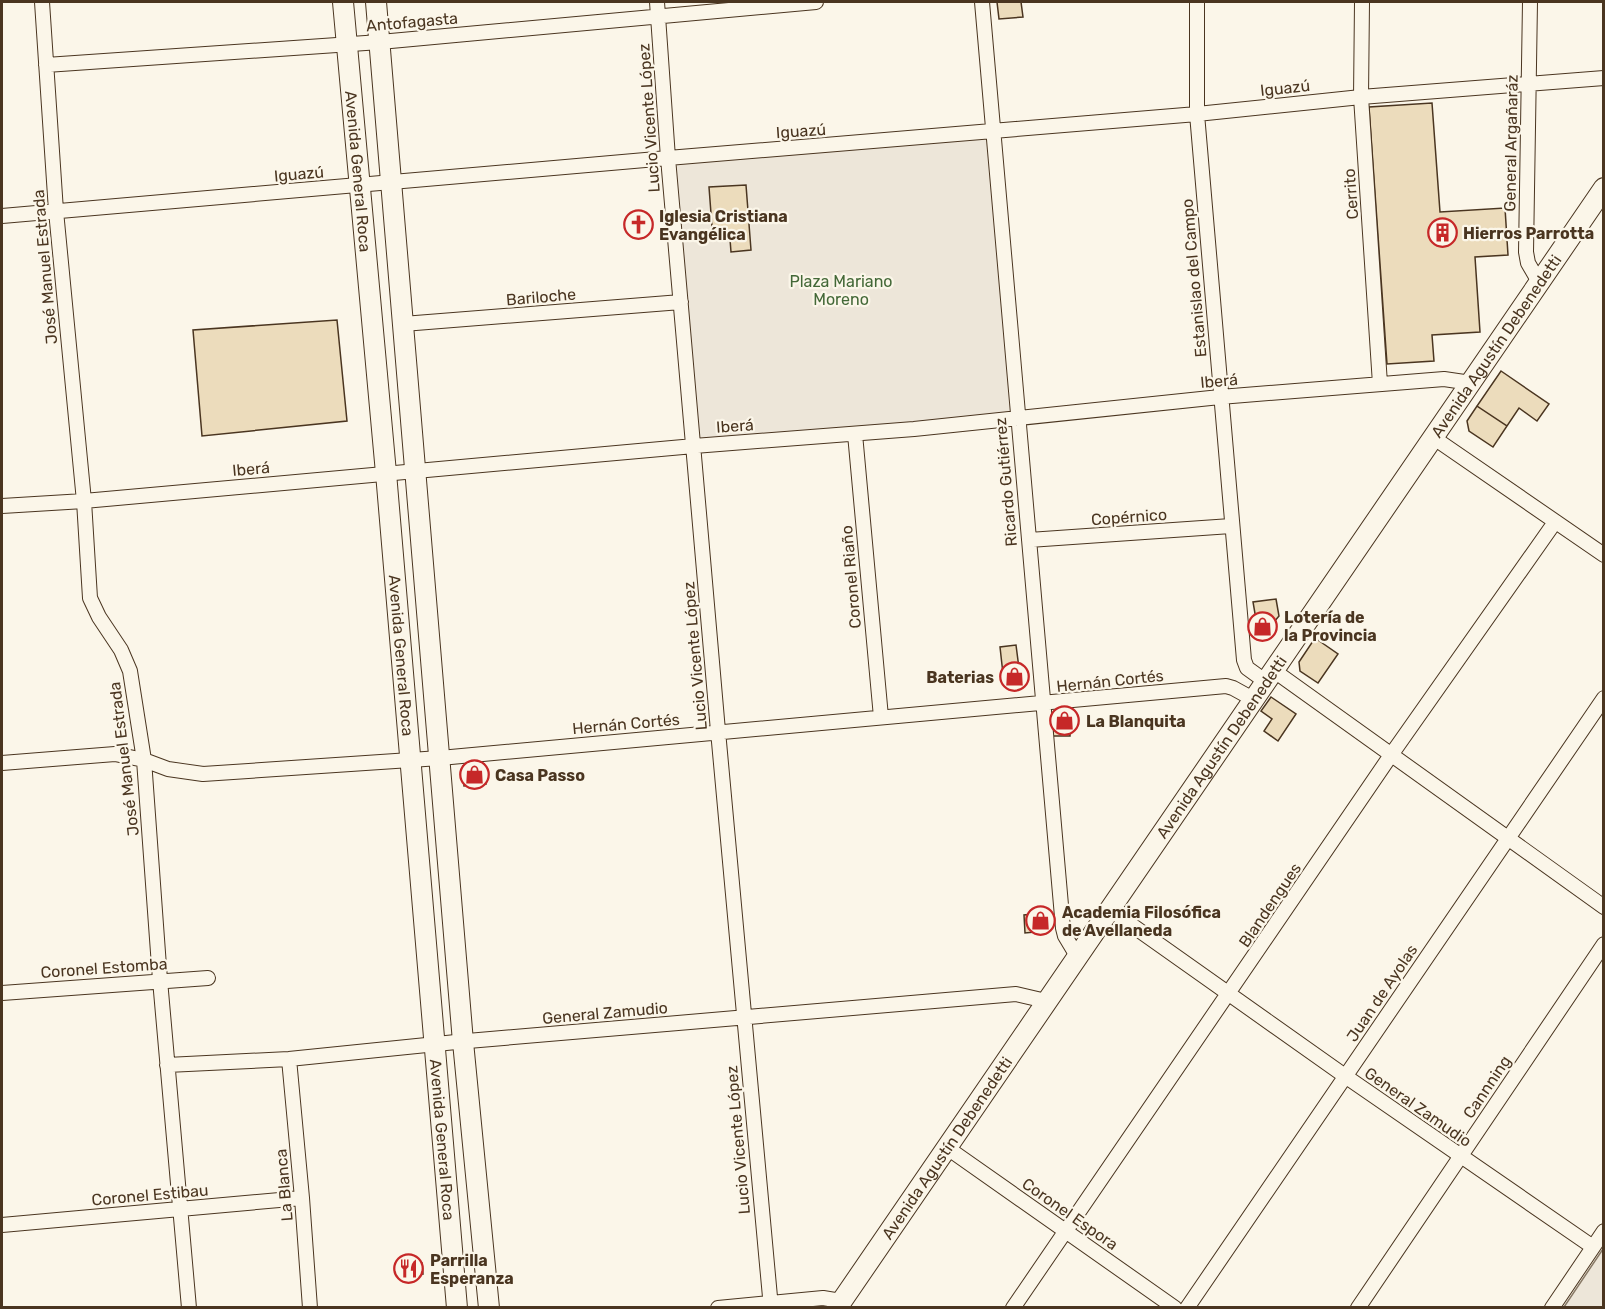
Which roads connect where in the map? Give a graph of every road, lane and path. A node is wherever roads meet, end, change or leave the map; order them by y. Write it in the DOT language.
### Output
graph roads {
  1 [pos="42,2"];
  2 [pos="343,2"];
  3 [pos="376,2"];
  4 [pos="657,2"];
  5 [pos="816,2"];
  6 [pos="981,2"];
  7 [pos="1197,2"];
  8 [pos="1362,2"];
  9 [pos="1530,2"];
  10 [pos="658,17"];
  11 [pos="380,42"];
  12 [pos="346,43"];
  13 [pos="46,65"];
  14 [pos="1604,78"];
  15 [pos="1529,83"];
  16 [pos="1361,97"];
  17 [pos="1197,114"];
  18 [pos="994,131"];
  19 [pos="668,158"];
  20 [pos="391,183"];
  21 [pos="359,186"];
  22 [pos="1601,197"];
  23 [pos="56,211"];
  24 [pos="2,216"];
  25 [pos="1539,282"];
  26 [pos="681,302"];
  27 [pos="403,324"];
  28 [pos="1471,383"];
  29 [pos="1380,384"];
  30 [pos="1220,397"];
  31 [pos="1017,419"];
  32 [pos="855,434"];
  33 [pos="1434,438"];
  34 [pos="694,446"];
  35 [pos="416,471"];
  36 [pos="386,473"];
  37 [pos="84,501"];
  38 [pos="2,506"];
  39 [pos="1555,522"];
  40 [pos="1231,526"];
  41 [pos="1029,540"];
  42 [pos="1604,555"];
  43 [pos="1269,676"];
  44 [pos="1604,698"];
  45 [pos="1253,699"];
  46 [pos="1042,704"];
  47 [pos="881,717"];
  48 [pos="718,731"];
  49 [pos="1391,755"];
  50 [pos="440,758"];
  51 [pos="410,759"];
  52 [pos="144,760"];
  53 [pos="2,764"];
  54 [pos="1507,838"];
  55 [pos="1604,907"];
  56 [pos="1109,909"];
  57 [pos="1604,944"];
  58 [pos="1077,956"];
  59 [pos="208,978"];
  60 [pos="160,980"];
  61 [pos="2,993"];
  62 [pos="1229,994"];
  63 [pos="1046,1001"];
  64 [pos="744,1017"];
  65 [pos="464,1042"];
  66 [pos="434,1044"];
  67 [pos="289,1059"];
  68 [pos="167,1065"];
  69 [pos="1345,1076"];
  70 [pos="946,1147"];
  71 [pos="1460,1156"];
  72 [pos="302,1198"];
  73 [pos="180,1209"];
  74 [pos="2,1226"];
  75 [pos="1604,1231"];
  76 [pos="1065,1232"];
  77 [pos="1593,1247"];
  78 [pos="839,1304"];
  79 [pos="770,1305"];
  80 [pos="189,1308"];
  81 [pos="310,1308"];
  82 [pos="457,1308"];
  83 [pos="489,1308"];
  84 [pos="718,1308"];
  85 [pos="1013,1308"];
  86 [pos="1175,1308"];
  87 [pos="1187,1308"];
  88 [pos="1358,1308"];
  89 [pos="1552,1308"];
  1 -- 13 [label="street, José Manuel Estrada"];
  2 -- 12 [label="main road, Avenida General Roca"];
  3 -- 11 [label="main road, Avenida General Roca"];
  4 -- 10 [label="street, Lucio Vicente López"];
  5 -- 10 [label="street, Antofagasta"];
  6 -- 18 [label="street, Ricardo Gutiérrez"];
  7 -- 17 [label="street, Estanislao del Campo"];
  8 -- 16 [label="street, Cerrito"];
  9 -- 15 [label="street, General Argañaráz"];
  10 -- 11 [label="street, Antofagasta"];
  10 -- 19 [label="street, Lucio Vicente López"];
  11 -- 12 [label="street, Antofagasta"];
  11 -- 20 [label="main road, Avenida General Roca"];
  12 -- 13 [label="street, Antofagasta"];
  12 -- 21 [label="main road, Avenida General Roca"];
  13 -- 23 [label="street, José Manuel Estrada"];
  14 -- 15 [label="street, Iguazú"];
  15 -- 16 [label="street, Iguazú"];
  15 -- 25 [label="street, General Argañaráz"];
  16 -- 17 [label="street, Iguazú"];
  16 -- 29 [label="street, Cerrito"];
  17 -- 18 [label="street, Iguazú"];
  17 -- 30 [label="street, Estanislao del Campo"];
  18 -- 19 [label="street, Iguazú"];
  18 -- 31 [label="street, Ricardo Gutiérrez"];
  19 -- 20 [label="street, Iguazú"];
  19 -- 26 [label="street, Lucio Vicente López"];
  20 -- 21 [label="street, Iguazú"];
  20 -- 27 [label="main road, Avenida General Roca"];
  21 -- 23 [label="street, Iguazú"];
  21 -- 36 [label="main road, Avenida General Roca"];
  22 -- 25 [label="main road, Avenida Agustín Debenedetti"];
  23 -- 24 [label="street, Iguazú"];
  23 -- 37 [label="street, José Manuel Estrada"];
  25 -- 28 [label="main road, Avenida Agustín Debenedetti"];
  26 -- 27 [label="street, Bariloche"];
  26 -- 34 [label="street, Lucio Vicente López"];
  27 -- 35 [label="main road, Avenida General Roca"];
  28 -- 29 [label="street, Iberá"];
  28 -- 33 [label="main road, Avenida Agustín Debenedetti"];
  29 -- 30 [label="street, Iberá"];
  30 -- 31 [label="street, Iberá"];
  30 -- 40 [label="street, Estanislao del Campo"];
  31 -- 32 [label="street, Iberá"];
  31 -- 41 [label="street, Ricardo Gutiérrez"];
  32 -- 34 [label="street, Iberá"];
  32 -- 47 [label="street, Coronel Riaño"];
  33 -- 39 [label="street"];
  33 -- 43 [label="main road, Avenida Agustín Debenedetti"];
  34 -- 35 [label="street, Iberá"];
  34 -- 48 [label="street, Lucio Vicente López"];
  35 -- 36 [label="street, Iberá"];
  35 -- 50 [label="main road, Avenida General Roca"];
  36 -- 37 [label="street, Iberá"];
  36 -- 51 [label="main road, Avenida General Roca"];
  37 -- 38 [label="street, Iberá"];
  37 -- 52 [label="street, José Manuel Estrada"];
  39 -- 42 [label="street"];
  39 -- 49 [label="street, Blandengues"];
  40 -- 41 [label="street, Copérnico"];
  40 -- 43 [label="street, Estanislao del Campo"];
  41 -- 46 [label="street, Ricardo Gutiérrez"];
  43 -- 45 [label="main road, Avenida Agustín Debenedetti"];
  43 -- 49 [label="street"];
  44 -- 54 [label="street, Juan de Ayolas"];
  45 -- 46 [label="street, Hernán Cortés"];
  45 -- 56 [label="main road, Avenida Agustín Debenedetti"];
  46 -- 47 [label="street, Hernán Cortés"];
  46 -- 58 [label="street, Ricardo Gutiérrez"];
  47 -- 48 [label="street, Hernán Cortés"];
  48 -- 50 [label="street, Hernán Cortés"];
  48 -- 64 [label="street, Lucio Vicente López"];
  49 -- 54 [label="street"];
  49 -- 62 [label="street, Blandengues"];
  50 -- 51 [label="street, Hernán Cortés"];
  50 -- 65 [label="main road, Avenida General Roca"];
  51 -- 52 [label="street, Hernán Cortés"];
  51 -- 66 [label="main road, Avenida General Roca"];
  52 -- 53 [label="street, Hernán Cortés"];
  52 -- 60 [label="street, José Manuel Estrada"];
  54 -- 55 [label="street"];
  54 -- 69 [label="street, Juan de Ayolas"];
  56 -- 58 [label="main road, Avenida Agustín Debenedetti"];
  56 -- 62 [label="street, General Zamudio"];
  57 -- 71 [label="street, Cannning"];
  58 -- 63 [label="main road, Avenida Agustín Debenedetti"];
  59 -- 60 [label="street, Coronel Estomba"];
  60 -- 61 [label="street, Coronel Estomba"];
  60 -- 68 [label="street, José Manuel Estrada"];
  62 -- 69 [label="street, General Zamudio"];
  62 -- 76 [label="street, Blandengues"];
  63 -- 64 [label="street, General Zamudio"];
  63 -- 70 [label="main road, Avenida Agustín Debenedetti"];
  64 -- 65 [label="street, General Zamudio"];
  64 -- 79 [label="street, Lucio Vicente López"];
  65 -- 66 [label="street, General Zamudio"];
  65 -- 83 [label="main road, Avenida General Roca"];
  66 -- 67 [label="street, General Zamudio"];
  66 -- 82 [label="main road, Avenida General Roca"];
  67 -- 68 [label="street, General Zamudio"];
  67 -- 72 [label="street, La Blanca"];
  68 -- 73 [label="street, José Manuel Estrada"];
  69 -- 71 [label="street, General Zamudio"];
  69 -- 87 [label="street, Juan de Ayolas"];
  70 -- 76 [label="street, Coronel Espora"];
  70 -- 78 [label="main road, Avenida Agustín Debenedetti"];
  71 -- 77 [label="street, General Zamudio"];
  71 -- 88 [label="street, Cannning"];
  72 -- 73 [label="street, Coronel Estibau"];
  72 -- 81 [label="street, La Blanca"];
  73 -- 74 [label="street, Coronel Estibau"];
  73 -- 80 [label="street, José Manuel Estrada"];
  75 -- 77 [label="street"];
  76 -- 85 [label="street, Blandengues"];
  76 -- 86 [label="street, Coronel Espora"];
  77 -- 89 [label="street"];
  78 -- 79 [label="street"];
  79 -- 84 [label="street"];
}
